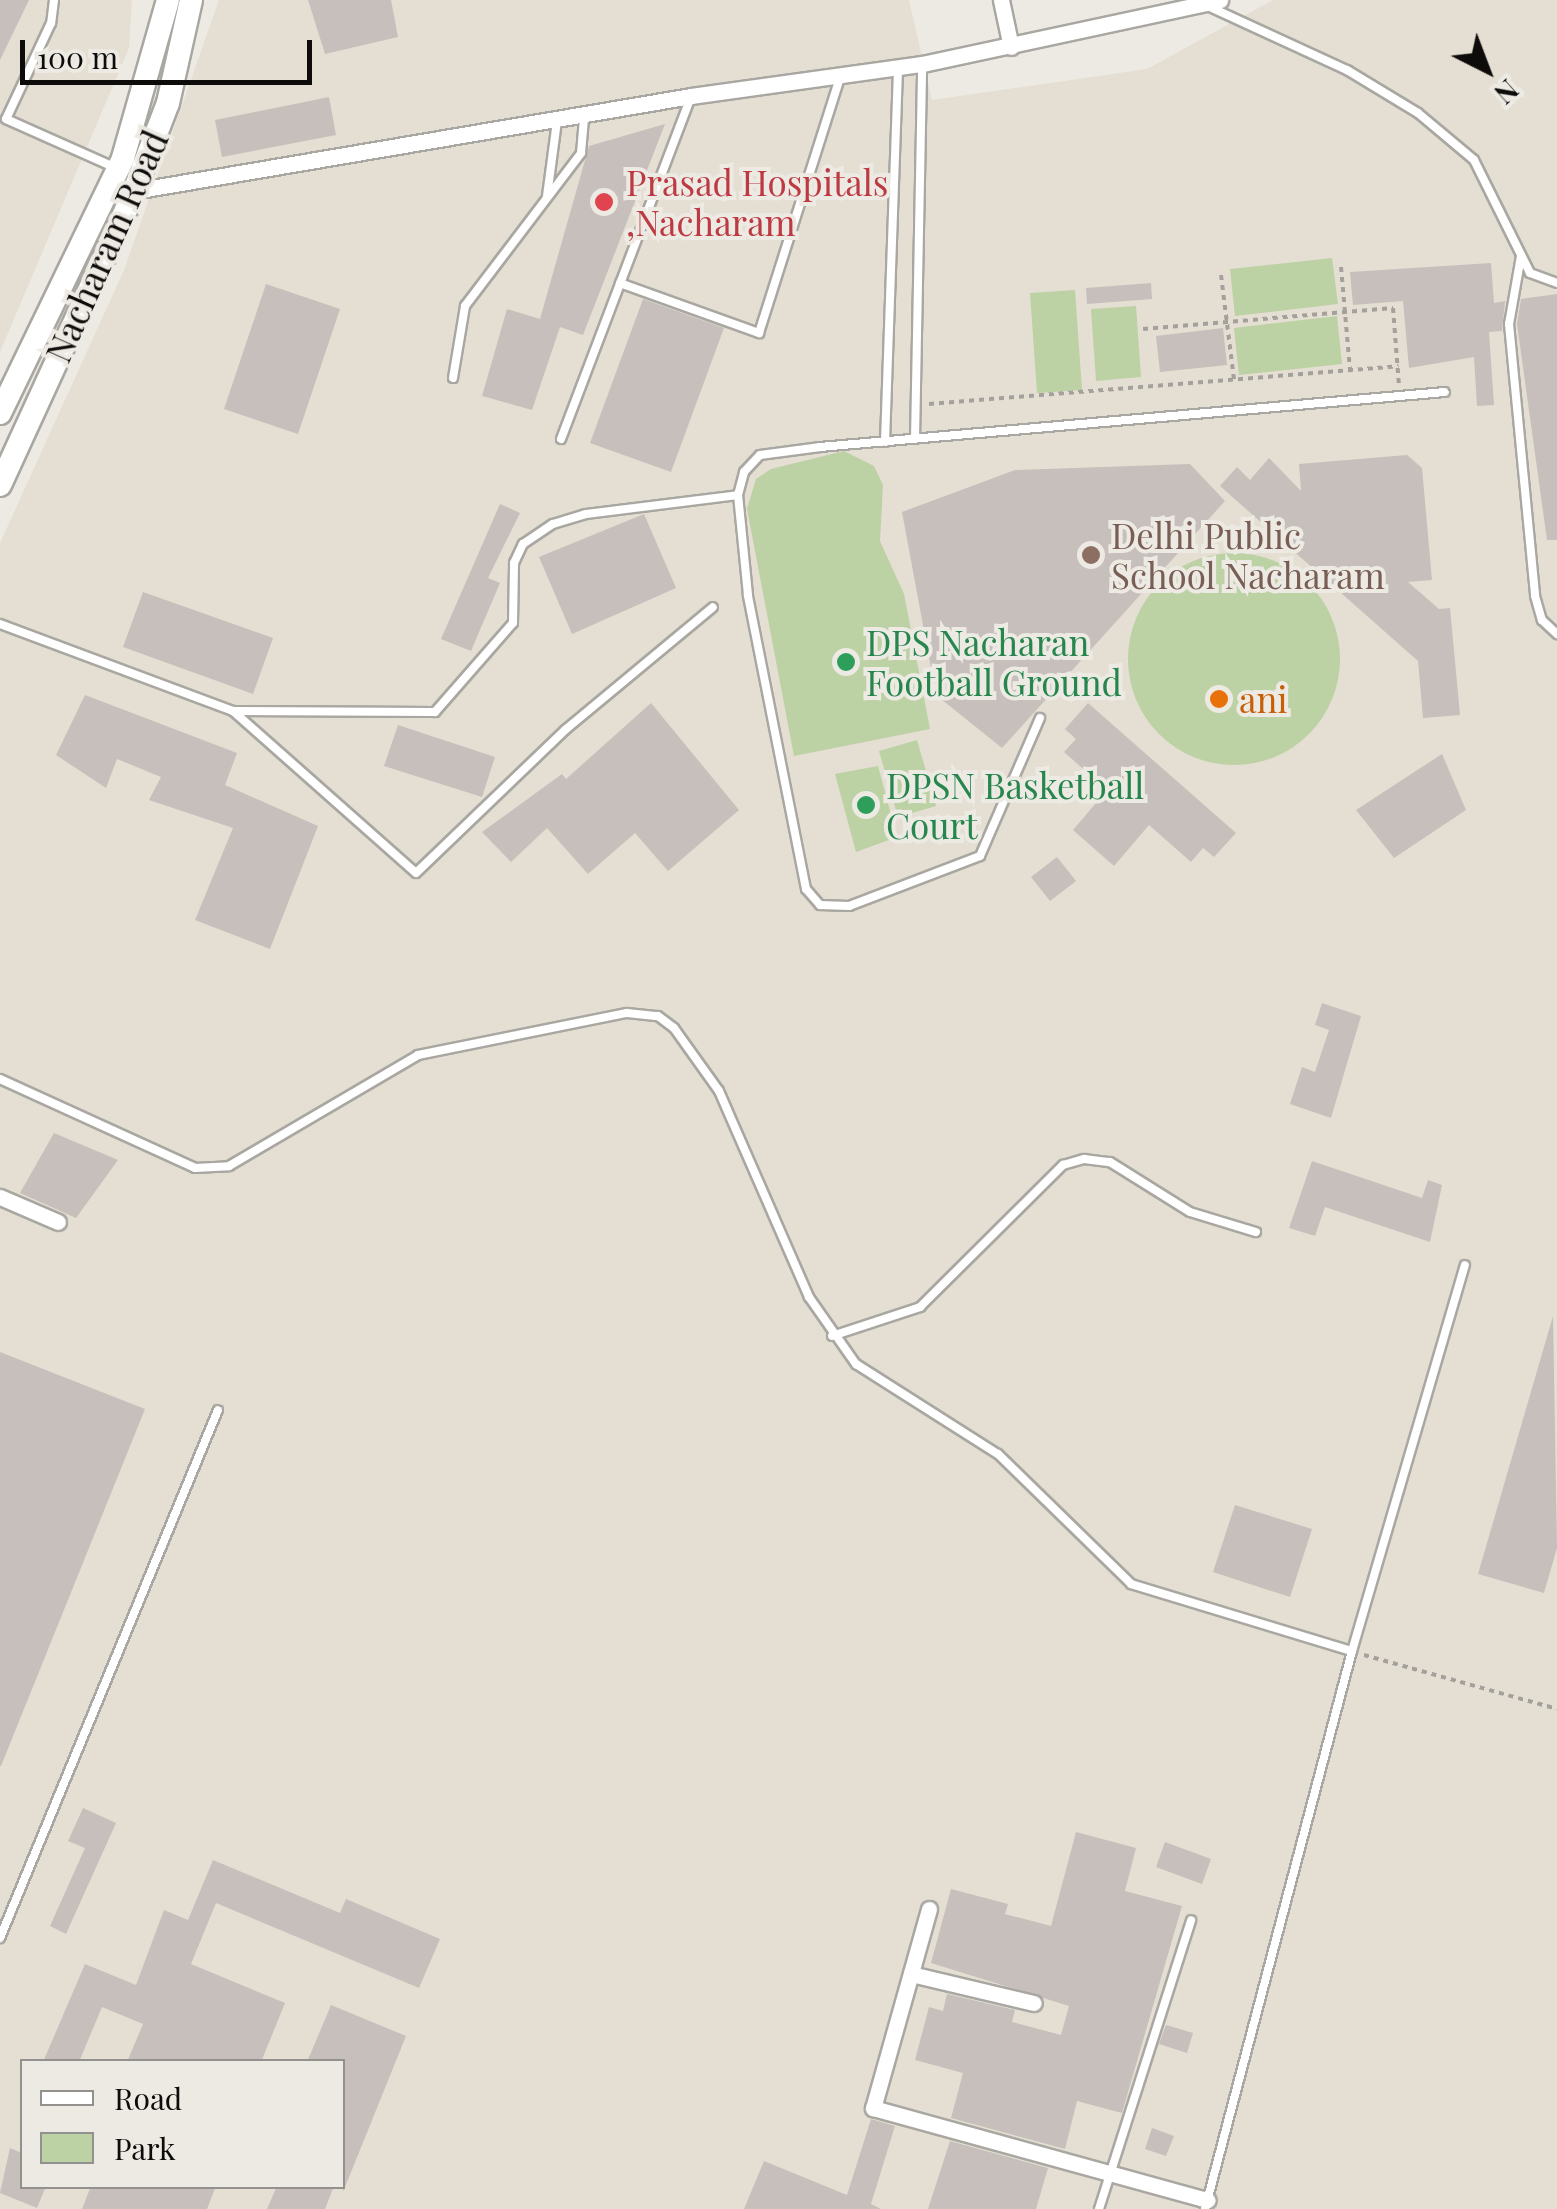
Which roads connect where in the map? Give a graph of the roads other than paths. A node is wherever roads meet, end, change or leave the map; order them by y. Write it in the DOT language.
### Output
graph roads {
  1 [pos="54,0"];
  2 [pos="168,0"];
  3 [pos="191,0"];
  4 [pos="1001,0"];
  5 [pos="1215,3"];
  6 [pos="1011,48"];
  7 [pos="922,64"];
  8 [pos="898,66"];
  9 [pos="842,72"];
  10 [pos="691,96"];
  11 [pos="584,115"];
  12 [pos="557,120"];
  13 [pos="114,178"];
  14 [pos="134,194"];
  15 [pos="547,201"];
  16 [pos="1522,256"];
  17 [pos="620,283"];
  18 [pos="1557,283"];
  19 [pos="452,378"];
  20 [pos="1445,392"];
  21 [pos="0,413"];
  22 [pos="561,439"];
  23 [pos="915,439"];
  24 [pos="885,442"];
  25 [pos="0,485"];
  26 [pos="738,494"];
  27 [pos="713,607"];
  28 [pos="0,624"];
  29 [pos="1557,634"];
  30 [pos="233,711"];
  31 [pos="1040,718"];
  32 [pos="0,1080"];
  33 [pos="0,1198"];
  34 [pos="58,1222"];
  35 [pos="1256,1232"];
  36 [pos="1464,1265"];
  37 [pos="832,1336"];
  38 [pos="218,1410"];
  39 [pos="1352,1651"];
  40 [pos="929,1909"];
  41 [pos="1191,1920"];
  42 [pos="0,1938"];
  43 [pos="911,1974"];
  44 [pos="1034,2002"];
  45 [pos="1110,2175"];
  46 [pos="1206,2205"];
  47 [pos="1099,2209"];
  1 -- 13 [label="lane"];
  2 -- 13 [label="main road, Nacharam Road"];
  3 -- 14 [label="main road, Nacharam Road"];
  4 -- 6 [label="street"];
  5 -- 6 [label="street"];
  5 -- 16 [label="lane"];
  6 -- 7 [label="street"];
  7 -- 8 [label="street"];
  7 -- 23 [label="lane"];
  8 -- 9 [label="street"];
  8 -- 24 [label="lane"];
  9 -- 10 [label="street"];
  9 -- 17 [label="lane"];
  10 -- 11 [label="street"];
  10 -- 17 [label="lane"];
  11 -- 12 [label="street"];
  11 -- 15 [label="lane"];
  12 -- 14 [label="street"];
  12 -- 15 [label="lane"];
  13 -- 14 [label="street"];
  13 -- 21 [label="main road, Nacharam Road"];
  14 -- 25 [label="main road, Nacharam Road"];
  15 -- 19 [label="lane"];
  16 -- 18 [label="lane"];
  16 -- 29 [label="lane"];
  17 -- 22 [label="lane"];
  20 -- 23 [label="lane"];
  23 -- 24 [label="lane"];
  24 -- 26 [label="lane"];
  26 -- 30 [label="lane"];
  26 -- 31 [label="lane"];
  27 -- 30 [label="lane"];
  28 -- 30 [label="lane"];
  32 -- 37 [label="lane"];
  33 -- 34 [label="street"];
  35 -- 37 [label="lane"];
  36 -- 39 [label="lane"];
  37 -- 39 [label="lane"];
  38 -- 42 [label="lane"];
  39 -- 46 [label="lane"];
  40 -- 43 [label="street"];
  41 -- 45 [label="lane"];
  43 -- 44 [label="street"];
  43 -- 45 [label="street"];
  45 -- 46 [label="street"];
  45 -- 47 [label="lane"];
}
